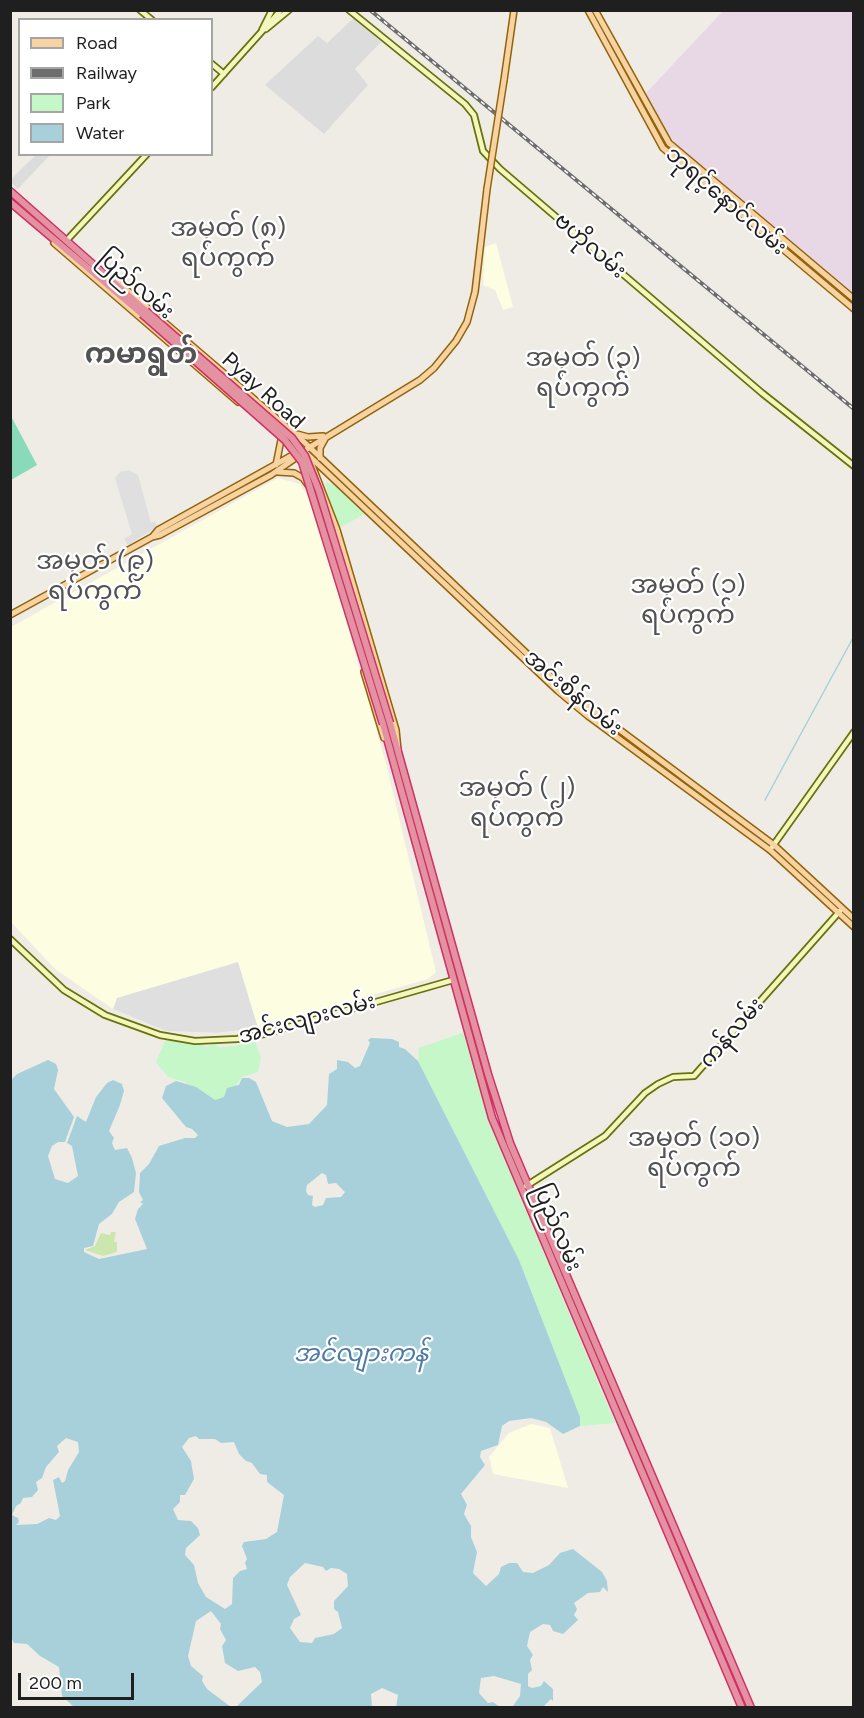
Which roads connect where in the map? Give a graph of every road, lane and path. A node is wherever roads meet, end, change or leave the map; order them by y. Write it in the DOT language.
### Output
graph roads {
  1 [pos="272,10"];
  2 [pos="281,10"];
  3 [pos="289,10"];
  4 [pos="349,10"];
  5 [pos="514,10"];
  6 [pos="588,10"];
  7 [pos="595,10"];
  8 [pos="261,33"];
  9 [pos="213,65"];
  10 [pos="625,65"];
  11 [pos="619,68"];
  12 [pos="224,74"];
  13 [pos="213,86"];
  14 [pos="635,91"];
  15 [pos="649,117"];
  16 [pos="145,156"];
  17 [pos="10,191"];
  18 [pos="11,202"];
  19 [pos="67,240"];
  20 [pos="95,266"];
  21 [pos="854,299"];
  22 [pos="854,309"];
  23 [pos="290,430"];
  24 [pos="333,432"];
  25 [pos="281,440"];
  26 [pos="307,450"];
  27 [pos="296,455"];
  28 [pos="320,458"];
  29 [pos="276,465"];
  30 [pos="854,466"];
  31 [pos="271,475"];
  32 [pos="328,476"];
  33 [pos="320,483"];
  34 [pos="308,485"];
  35 [pos="333,520"];
  36 [pos="321,525"];
  37 [pos="152,537"];
  38 [pos="10,615"];
  39 [pos="854,732"];
  40 [pos="390,745"];
  41 [pos="398,750"];
  42 [pos="772,848"];
  43 [pos="841,911"];
  44 [pos="854,919"];
  45 [pos="854,927"];
  46 [pos="10,939"];
  47 [pos="458,968"];
  48 [pos="453,980"];
  49 [pos="463,986"];
  50 [pos="484,1060"];
  51 [pos="476,1062"];
  52 [pos="524,1175"];
  53 [pos="517,1178"];
  54 [pos="528,1185"];
  55 [pos="521,1188"];
  56 [pos="597,1348"];
  57 [pos="588,1351"];
  58 [pos="634,1434"];
  59 [pos="626,1438"];
  60 [pos="640,1447"];
  61 [pos="632,1451"];
  62 [pos="694,1571"];
  63 [pos="687,1575"];
  64 [pos="735,1668"];
  65 [pos="727,1672"];
  66 [pos="742,1707"];
  67 [pos="751,1707"];
  1 -- 8 [label="main road"];
  2 -- 8 [label="main road"];
  3 -- 8 [label="main road"];
  4 -- 30 [label="main road, ဗဟိုလမ်း"];
  5 -- 24 [label="main road, bridge"];
  6 -- 11 [label="main road, ဘုရင့်နောင်လမ်း"];
  7 -- 10 [label="main road, ဘုရင့်နောင်လမ်း"];
  8 -- 12 [label="main road"];
  9 -- 12 [label="main road"];
  10 -- 11 [label="main road"];
  10 -- 14 [label="main road, ဘုရင့်နောင်လမ်း"];
  11 -- 14 [label="main road, ဘုရင့်နောင်လမ်း"];
  12 -- 13 [label="main road"];
  14 -- 15 [label="main road, ဘုရင့်နောင်လမ်း"];
  15 -- 21 [label="main road, ဘုရင့်နောင်လမ်း"];
  15 -- 22 [label="main road, ဘုရင့်နောင်လမ်း"];
  16 -- 19 [label="main road"];
  17 -- 19 [label="highway"];
  18 -- 25 [label="main road, ပြည်လမ်း"];
  18 -- 40 [label="highway, ပြည်လမ်း, bridge"];
  19 -- 20 [label="highway, Pyay Road"];
  20 -- 23 [label="main road, ပြည်လမ်း"];
  20 -- 41 [label="highway, Pyay Road, bridge"];
  23 -- 24 [label="main road"];
  23 -- 26 [label="main road, ပြည်လမ်း"];
  24 -- 26 [label="main road"];
  24 -- 28 [label="main road"];
  25 -- 26 [label="main road, ပြည်လမ်း"];
  25 -- 27 [label="main road, ပြည်လမ်း"];
  25 -- 29 [label="main road"];
  26 -- 27 [label="main road"];
  26 -- 28 [label="main road, အင်းစိန်လမ်း"];
  26 -- 32 [label="main road"];
  26 -- 33 [label="main road, ပြည်လမ်း"];
  27 -- 29 [label="main road"];
  27 -- 31 [label="main road"];
  27 -- 34 [label="main road, ပြည်လမ်း"];
  28 -- 42 [label="main road, အင်းစိန်လမ်း"];
  29 -- 37 [label="main road"];
  31 -- 34 [label="main road"];
  31 -- 37 [label="main road"];
  32 -- 33 [label="main road"];
  32 -- 42 [label="main road, အင်းစိန်လမ်း"];
  33 -- 35 [label="main road, ပြည်လမ်း"];
  34 -- 36 [label="main road, ပြည်လမ်း"];
  35 -- 36 [label="main road"];
  35 -- 41 [label="main road, ပြည်လမ်း"];
  36 -- 40 [label="main road, ပြည်လမ်း"];
  37 -- 38 [label="main road"];
  39 -- 42 [label="main road"];
  40 -- 48 [label="highway, ပြည်လမ်း"];
  41 -- 47 [label="highway, ပြည်လမ်း"];
  42 -- 43 [label="main road, အင်းစိန်လမ်း"];
  42 -- 43 [label="main road, အင်းစိန်လမ်း"];
  43 -- 44 [label="main road, အင်းစိန်လမ်း"];
  43 -- 45 [label="main road"];
  43 -- 54 [label="main road, ကန်လမ်း"];
  46 -- 48 [label="main road, အင်းလျားလမ်း"];
  47 -- 48 [label="main road"];
  47 -- 49 [label="highway, ပြည်လမ်း"];
  48 -- 49 [label="main road"];
  48 -- 51 [label="highway, ပြည်လမ်း"];
  49 -- 50 [label="highway, ပြည်လမ်း"];
  50 -- 51 [label="highway"];
  50 -- 52 [label="highway, ပြည်လမ်း"];
  51 -- 53 [label="highway, ပြည်လမ်း"];
  52 -- 53 [label="highway"];
  52 -- 54 [label="highway, ပြည်လမ်း"];
  53 -- 55 [label="highway, ပြည်လမ်း"];
  54 -- 55 [label="main road, ကန်လမ်း"];
  54 -- 56 [label="highway, ပြည်လမ်း"];
  55 -- 57 [label="highway, ပြည်လမ်း"];
  56 -- 57 [label="highway"];
  56 -- 58 [label="highway, ပြည်လမ်း"];
  57 -- 59 [label="highway, ပြည်လမ်း"];
  58 -- 59 [label="highway"];
  58 -- 60 [label="highway, ပြည်လမ်း"];
  59 -- 61 [label="highway, ပြည်လမ်း"];
  60 -- 61 [label="highway"];
  60 -- 62 [label="highway, ပြည်လမ်း"];
  61 -- 63 [label="highway, ပြည်လမ်း"];
  62 -- 63 [label="highway"];
  62 -- 64 [label="highway, ပြည်လမ်း"];
  63 -- 65 [label="highway, ပြည်လမ်း"];
  64 -- 65 [label="highway"];
  64 -- 67 [label="highway, ပြည်လမ်း"];
  65 -- 66 [label="highway, ပြည်လမ်း"];
}
